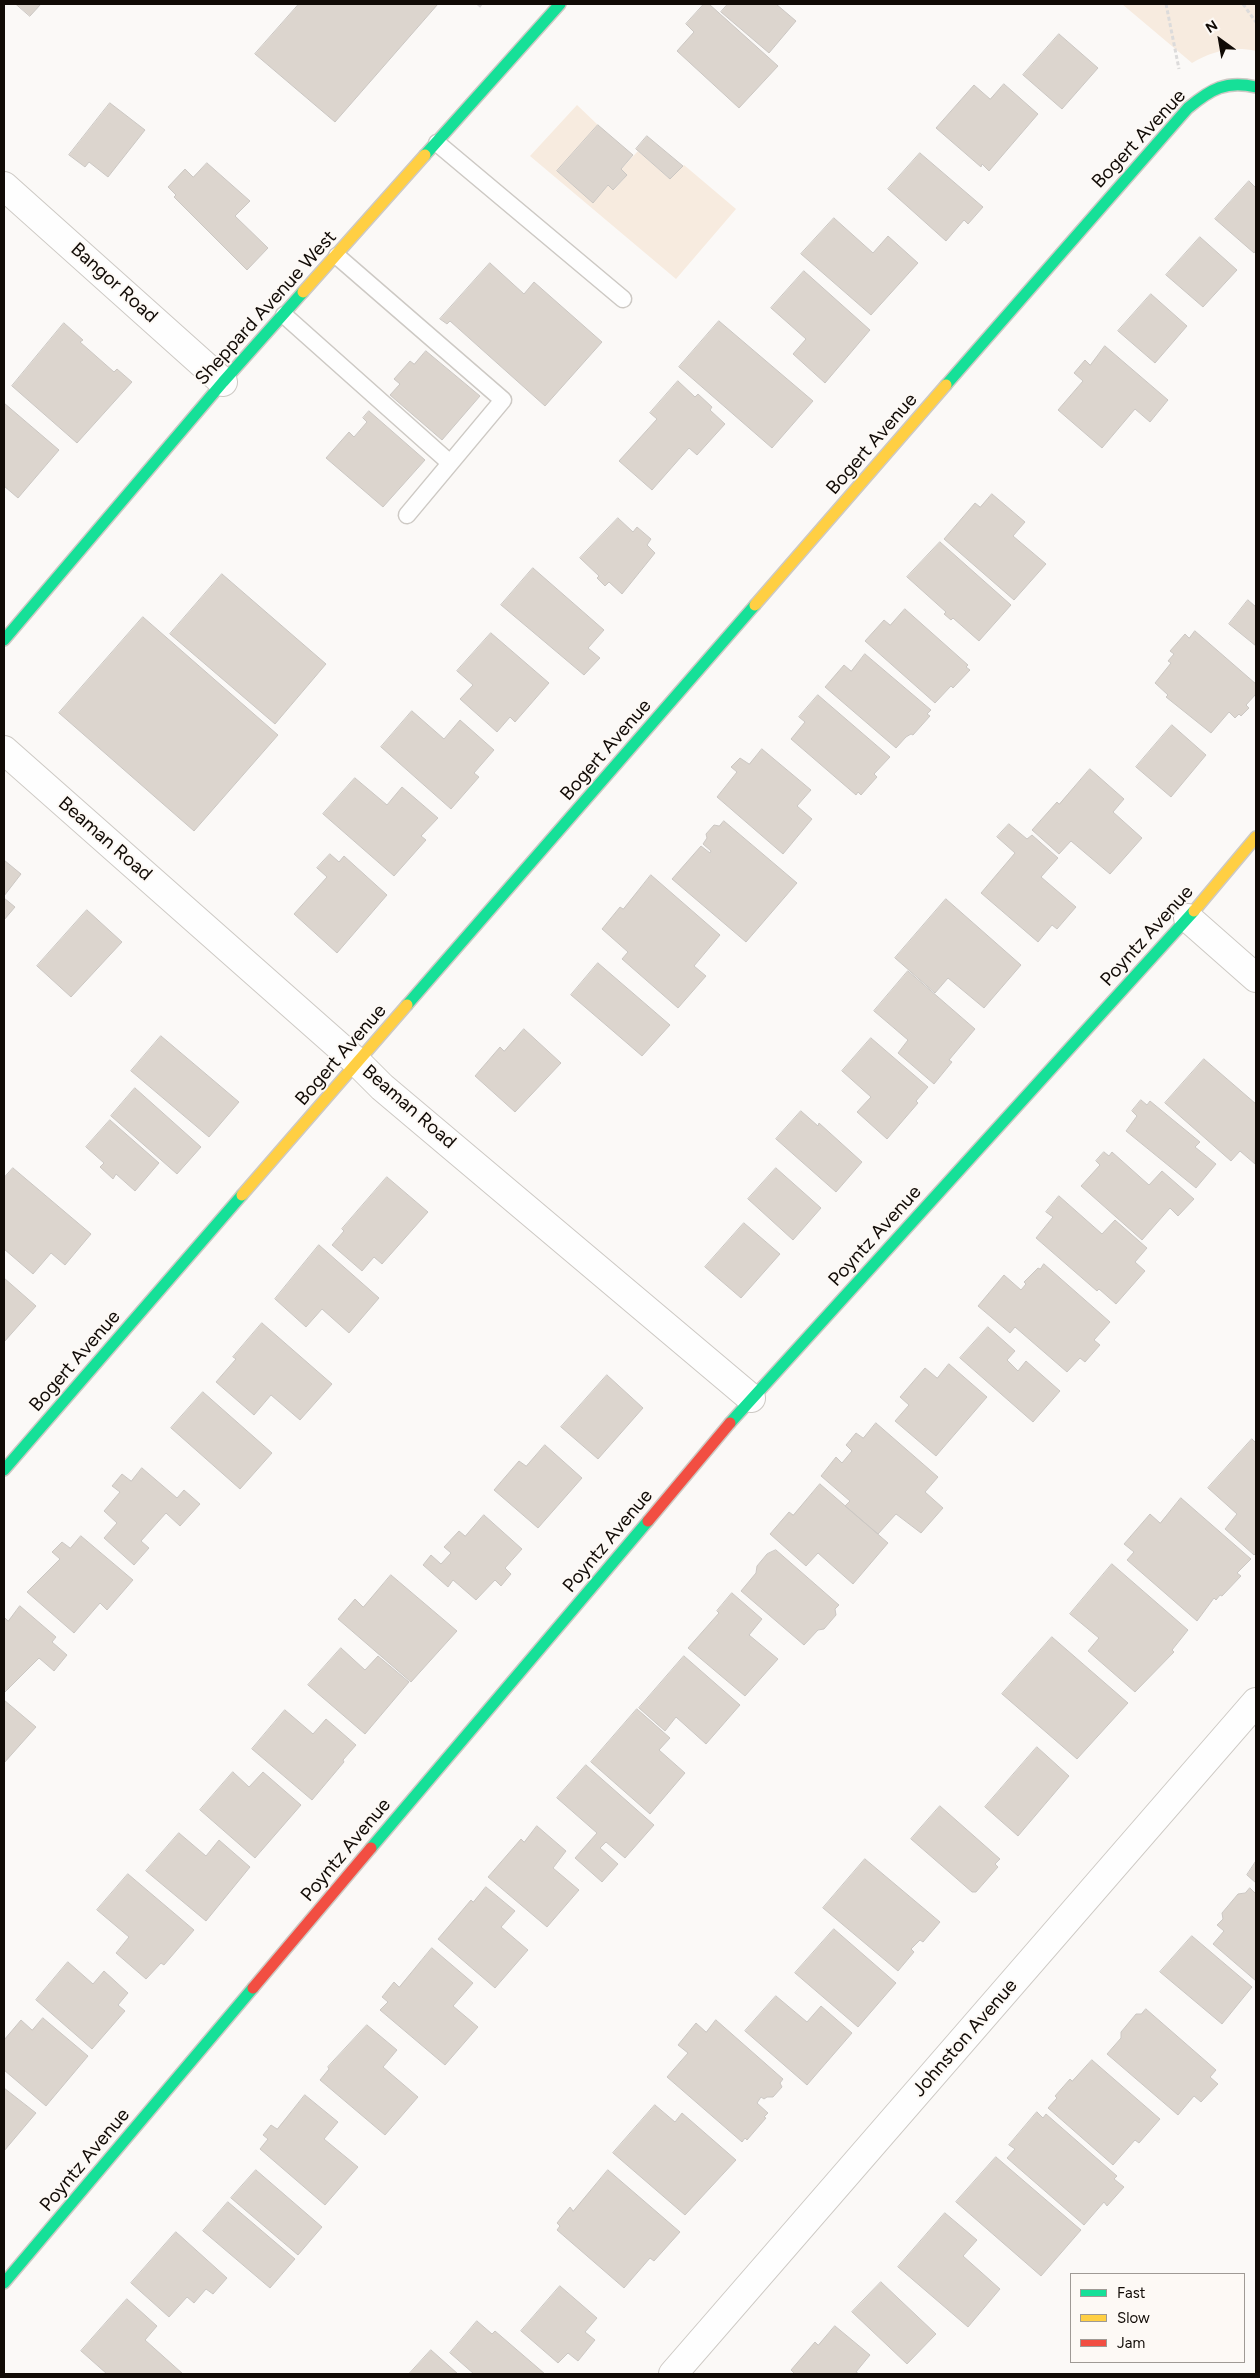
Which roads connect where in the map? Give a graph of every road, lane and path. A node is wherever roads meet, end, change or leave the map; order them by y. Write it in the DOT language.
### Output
graph roads {
  1 [pos="478,4"];
  2 [pos="560,4"];
  3 [pos="1166,4"];
  4 [pos="1243,4"];
  5 [pos="483,8"];
  6 [pos="1256,22"];
  7 [pos="1255,86"];
  8 [pos="1193,104"];
  9 [pos="437,143"];
  10 [pos="4,186"];
  11 [pos="337,256"];
  12 [pos="623,300"];
  13 [pos="284,315"];
  14 [pos="223,382"];
  15 [pos="450,463"];
  16 [pos="407,515"];
  17 [pos="4,640"];
  18 [pos="4,750"];
  19 [pos="1256,837"];
  20 [pos="1188,918"];
  21 [pos="1256,978"];
  22 [pos="358,1063"];
  23 [pos="751,1398"];
  24 [pos="4,1470"];
  25 [pos="1256,1702"];
  26 [pos="4,2283"];
  27 [pos="673,2374"];
  1 -- 5 [label="path"];
  2 -- 9 [label="street, Sheppard Avenue West"];
  3 -- 8 [label="path"];
  4 -- 6 [label="path"];
  7 -- 8 [label="street, Bogert Avenue"];
  8 -- 22 [label="street, Bogert Avenue"];
  9 -- 11 [label="street, Sheppard Avenue West"];
  9 -- 12 [label="lane"];
  10 -- 14 [label="street, Bangor Road"];
  11 -- 13 [label="street, Sheppard Avenue West"];
  11 -- 15 [label="lane"];
  13 -- 14 [label="street, Sheppard Avenue West"];
  13 -- 15 [label="lane"];
  14 -- 17 [label="street, Sheppard Avenue West"];
  15 -- 16 [label="lane"];
  18 -- 22 [label="street, Beaman Road"];
  19 -- 20 [label="street, Poyntz Avenue"];
  20 -- 21 [label="street"];
  20 -- 23 [label="street, Poyntz Avenue"];
  22 -- 23 [label="street, Beaman Road"];
  22 -- 24 [label="street, Bogert Avenue"];
  23 -- 26 [label="street, Poyntz Avenue"];
  25 -- 27 [label="street, Johnston Avenue"];
}
